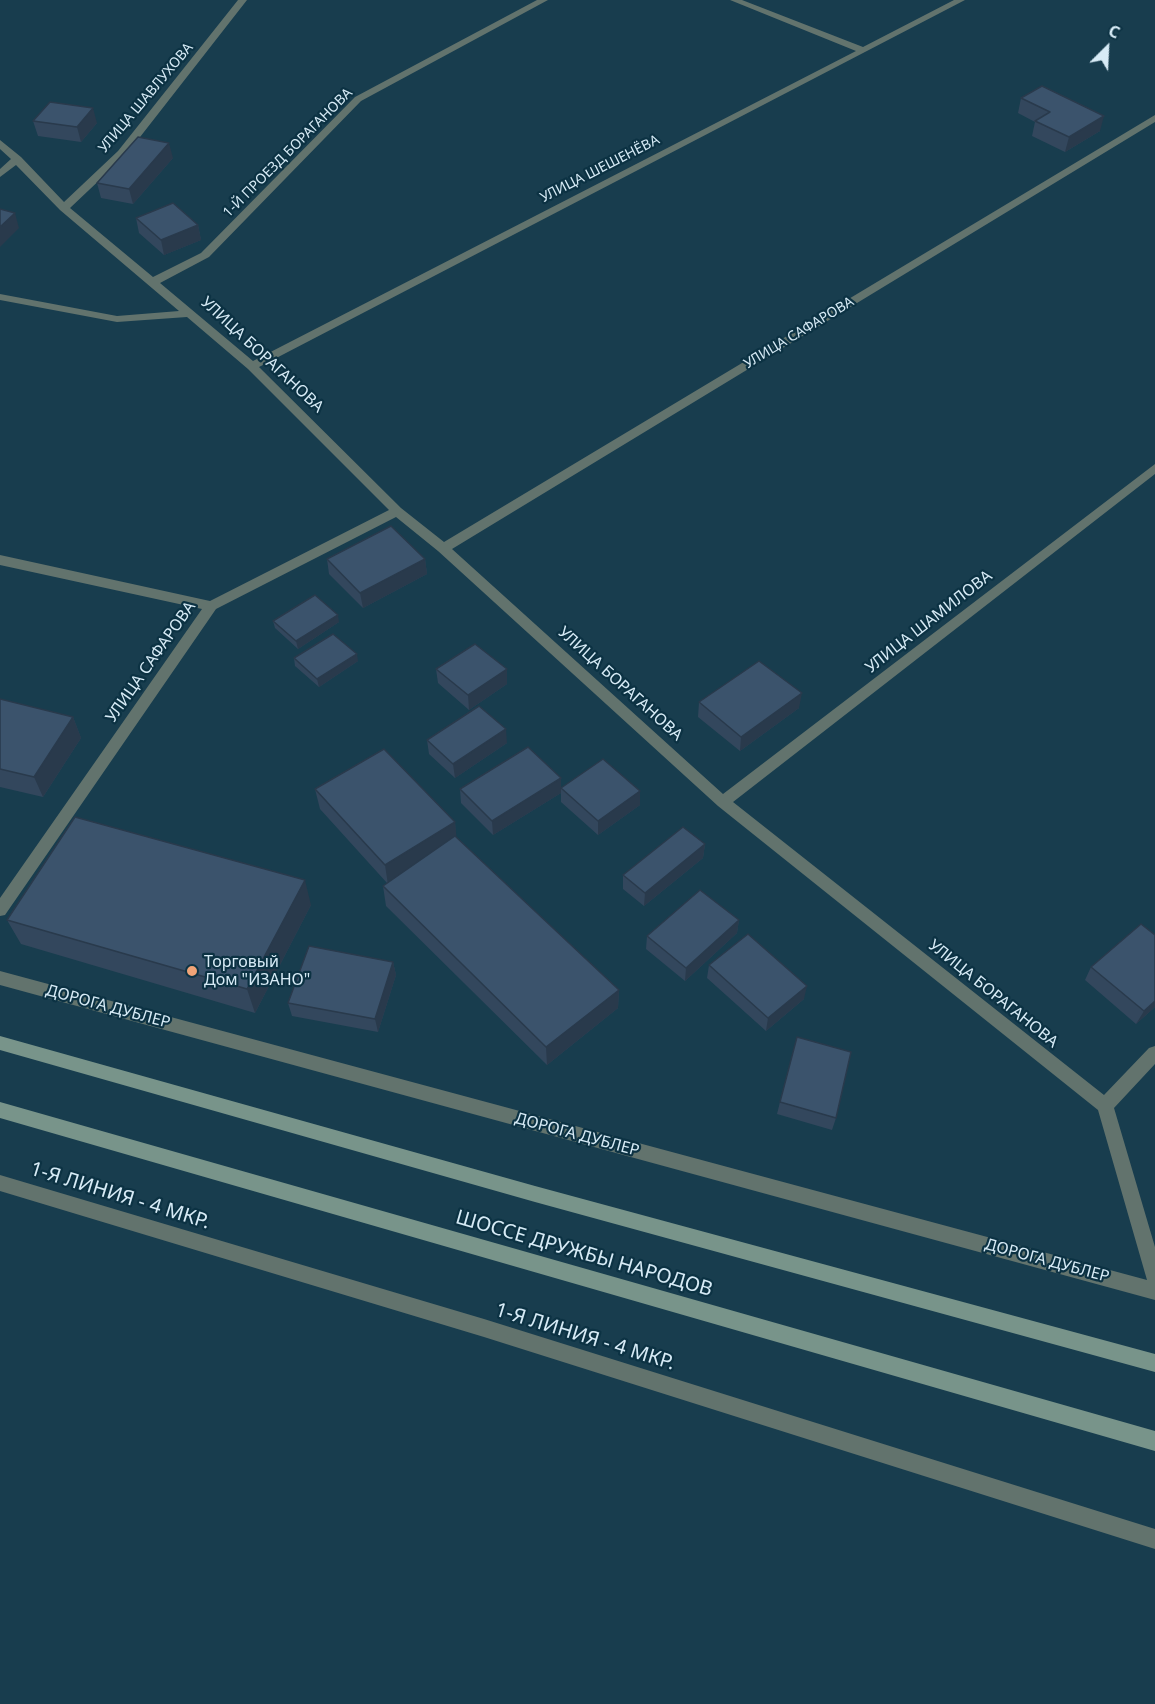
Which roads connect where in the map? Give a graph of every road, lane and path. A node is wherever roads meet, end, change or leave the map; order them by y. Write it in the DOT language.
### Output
graph roads {
  1 [pos="243,0"];
  2 [pos="544,0"];
  3 [pos="734,0"];
  4 [pos="962,0"];
  5 [pos="862,50"];
  6 [pos="1155,118"];
  7 [pos="0,143"];
  8 [pos="17,159"];
  9 [pos="0,174"];
  10 [pos="64,208"];
  11 [pos="153,282"];
  12 [pos="0,297"];
  13 [pos="191,314"];
  14 [pos="252,366"];
  15 [pos="1155,468"];
  16 [pos="397,511"];
  17 [pos="443,548"];
  18 [pos="0,560"];
  19 [pos="211,606"];
  20 [pos="723,802"];
  21 [pos="0,910"];
  22 [pos="0,978"];
  23 [pos="0,1043"];
  24 [pos="1155,1053"];
  25 [pos="1105,1106"];
  26 [pos="0,1110"];
  27 [pos="0,1183"];
  28 [pos="1155,1278"];
  29 [pos="1155,1291"];
  30 [pos="1155,1363"];
  31 [pos="1155,1441"];
  32 [pos="1155,1539"];
  1 -- 10 [label="street, УЛИЦА ШАВЛУХОВА"];
  2 -- 11 [label="street, 1-Й ПРОЕЗД БОРАГАНОВА"];
  3 -- 5 [label="street"];
  4 -- 5 [label="street, УЛИЦА ШЕШЕНЁВА"];
  5 -- 14 [label="street, УЛИЦА ШЕШЕНЁВА"];
  6 -- 17 [label="street, УЛИЦА САФАРОВА"];
  7 -- 8 [label="street, УЛИЦА БОРАГАНОВА"];
  8 -- 9 [label="street"];
  8 -- 10 [label="street, УЛИЦА БОРАГАНОВА"];
  10 -- 11 [label="street, УЛИЦА БОРАГАНОВА"];
  11 -- 13 [label="street, УЛИЦА БОРАГАНОВА"];
  12 -- 13 [label="street"];
  13 -- 14 [label="street, УЛИЦА БОРАГАНОВА"];
  14 -- 16 [label="street, УЛИЦА БОРАГАНОВА"];
  15 -- 20 [label="street, УЛИЦА ШАМИЛОВА"];
  16 -- 17 [label="street, УЛИЦА БОРАГАНОВА"];
  16 -- 19 [label="street, УЛИЦА САФАРОВА"];
  17 -- 20 [label="street, УЛИЦА БОРАГАНОВА"];
  18 -- 19 [label="street"];
  19 -- 21 [label="street, УЛИЦА САФАРОВА"];
  20 -- 25 [label="street, УЛИЦА БОРАГАНОВА"];
  22 -- 29 [label="street, ДОРОГА ДУБЛЕР"];
  23 -- 30 [label="main road"];
  24 -- 25 [label="street"];
  25 -- 28 [label="street"];
  26 -- 31 [label="main road, ШОССЕ ДРУЖБЫ НАРОДОВ"];
  27 -- 32 [label="street, 1-Я ЛИНИЯ - 4 МКР."];
}
